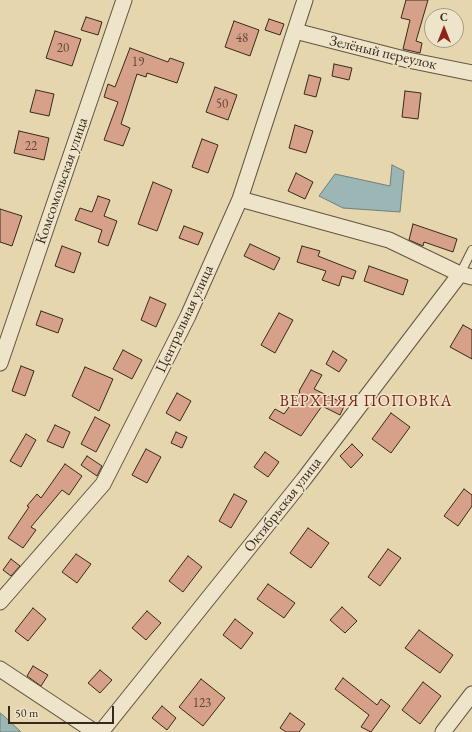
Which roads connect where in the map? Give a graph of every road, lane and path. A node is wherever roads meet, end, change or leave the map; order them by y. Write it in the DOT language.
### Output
graph roads {
  1 [pos="124,0"];
  2 [pos="305,0"];
  3 [pos="295,32"];
  4 [pos="472,73"];
  5 [pos="240,199"];
  6 [pos="472,250"];
  7 [pos="466,276"];
  8 [pos="0,363"];
  9 [pos="0,602"];
  10 [pos="0,669"];
  11 [pos="472,694"];
  12 [pos="95,732"];
  13 [pos="101,732"];
  14 [pos="443,732"];
  1 -- 8 [label="street, Комсомольская улица"];
  2 -- 3 [label="street, Центральная улица"];
  3 -- 4 [label="street, Зелёный переулок"];
  3 -- 5 [label="street, Центральная улица"];
  5 -- 7 [label="street"];
  5 -- 9 [label="street, Центральная улица"];
  6 -- 7 [label="lane"];
  7 -- 13 [label="street, Октябрьская улица"];
  10 -- 12 [label="street"];
  11 -- 14 [label="street"];
}
